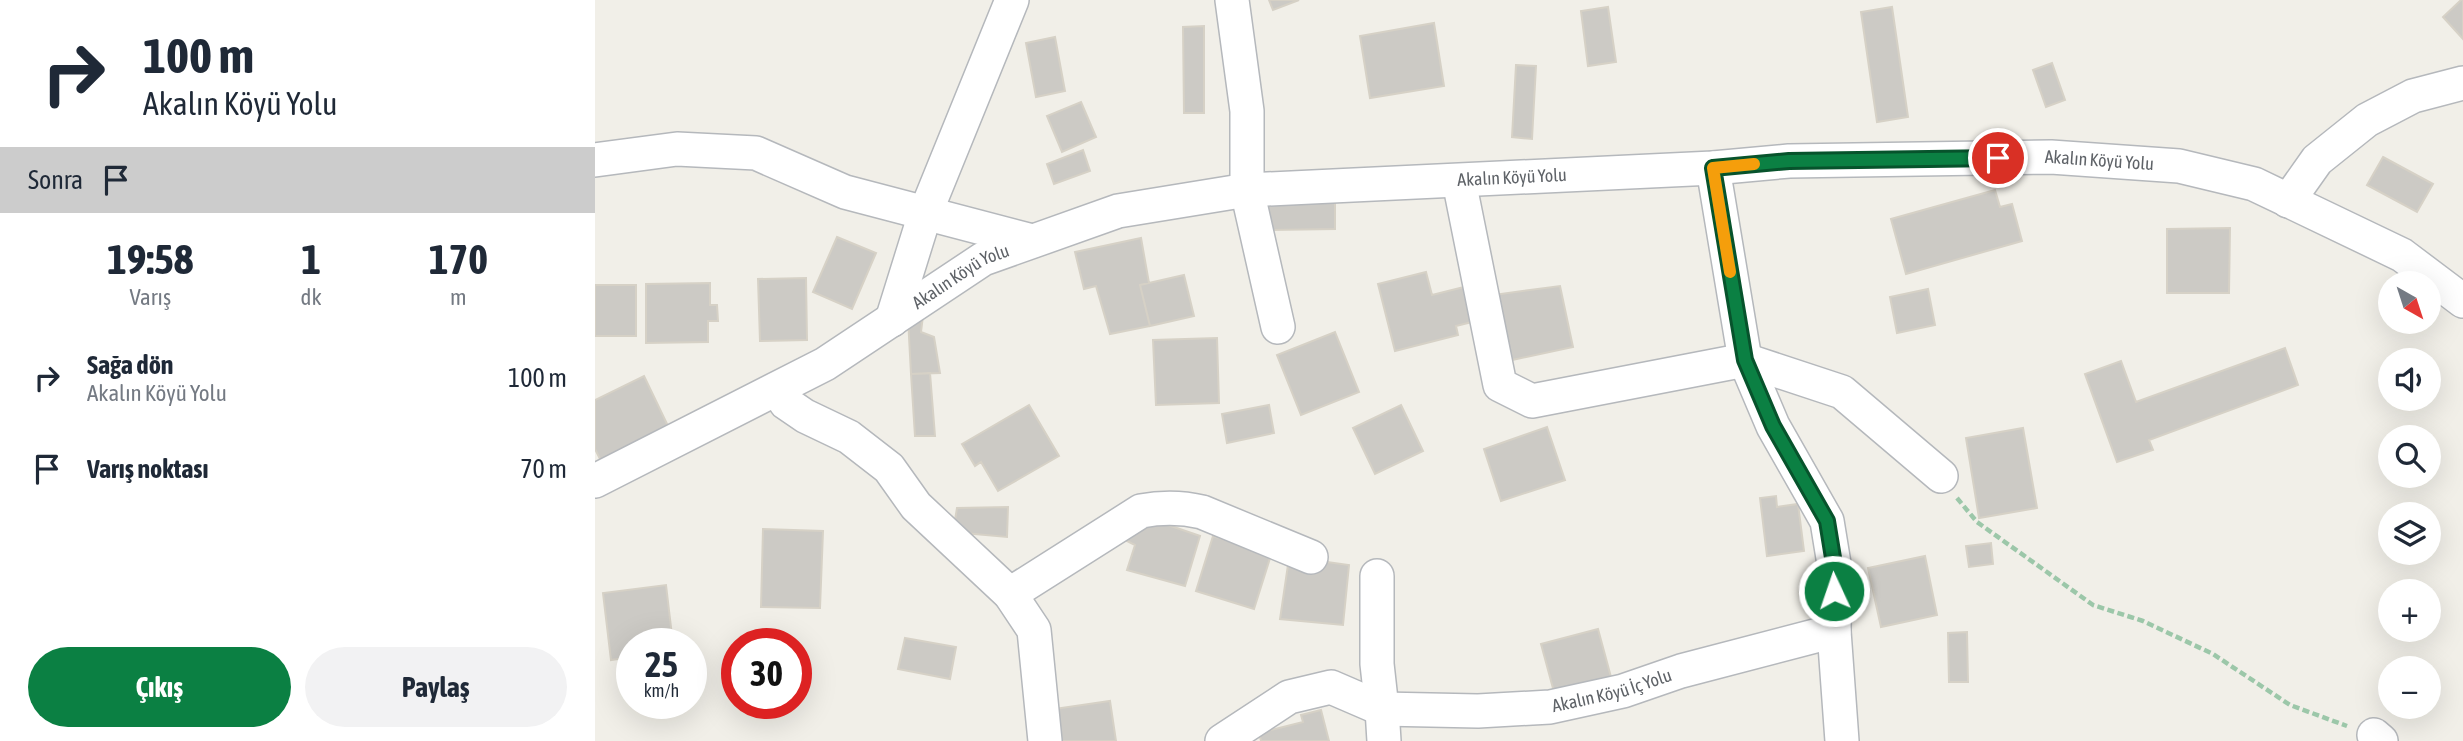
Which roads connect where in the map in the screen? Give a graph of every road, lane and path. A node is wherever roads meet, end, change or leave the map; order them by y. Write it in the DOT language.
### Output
graph roads {
  1 [pos="1012,0"];
  2 [pos="1232,0"];
  3 [pos="2463,83"];
  4 [pos="595,160"];
  5 [pos="1713,168"];
  6 [pos="1459,181"];
  7 [pos="1247,190"];
  8 [pos="2288,201"];
  9 [pos="925,214"];
  10 [pos="1032,241"];
  11 [pos="2463,301"];
  12 [pos="892,320"];
  13 [pos="1277,327"];
  14 [pos="1745,360"];
  15 [pos="777,389"];
  16 [pos="1941,476"];
  17 [pos="595,481"];
  18 [pos="1311,557"];
  19 [pos="1377,576"];
  20 [pos="1010,594"];
  21 [pos="1834,631"];
  22 [pos="1383,725"];
  23 [pos="2378,738"];
  24 [pos="1045,741"];
  25 [pos="1222,741"];
  26 [pos="1842,741"];
  1 -- 9 [label="street"];
  2 -- 7 [label="street"];
  3 -- 8 [label="street"];
  4 -- 9 [label="street"];
  5 -- 6 [label="street, Akalın Köyü Yolu"];
  5 -- 8 [label="street, Akalın Köyü Yolu"];
  5 -- 14 [label="street"];
  6 -- 7 [label="street, Akalın Köyü Yolu"];
  6 -- 14 [label="street"];
  7 -- 10 [label="street, Akalın Köyü Yolu"];
  7 -- 13 [label="street"];
  8 -- 11 [label="street, Akalın Köyü Yolu"];
  9 -- 10 [label="street"];
  9 -- 12 [label="street"];
  10 -- 12 [label="street, Akalın Köyü Yolu"];
  12 -- 15 [label="street, Akalın Köyü Yolu"];
  14 -- 16 [label="street"];
  14 -- 21 [label="street"];
  15 -- 17 [label="street, Akalın Köyü Yolu"];
  15 -- 20 [label="street"];
  16 -- 23 [label="path"];
  18 -- 20 [label="street"];
  19 -- 22 [label="street"];
  20 -- 24 [label="street"];
  21 -- 22 [label="street, Akalın Köyü İç Yolu"];
  21 -- 26 [label="street"];
  22 -- 25 [label="street, Akalın Köyü İç Yolu"];
}
